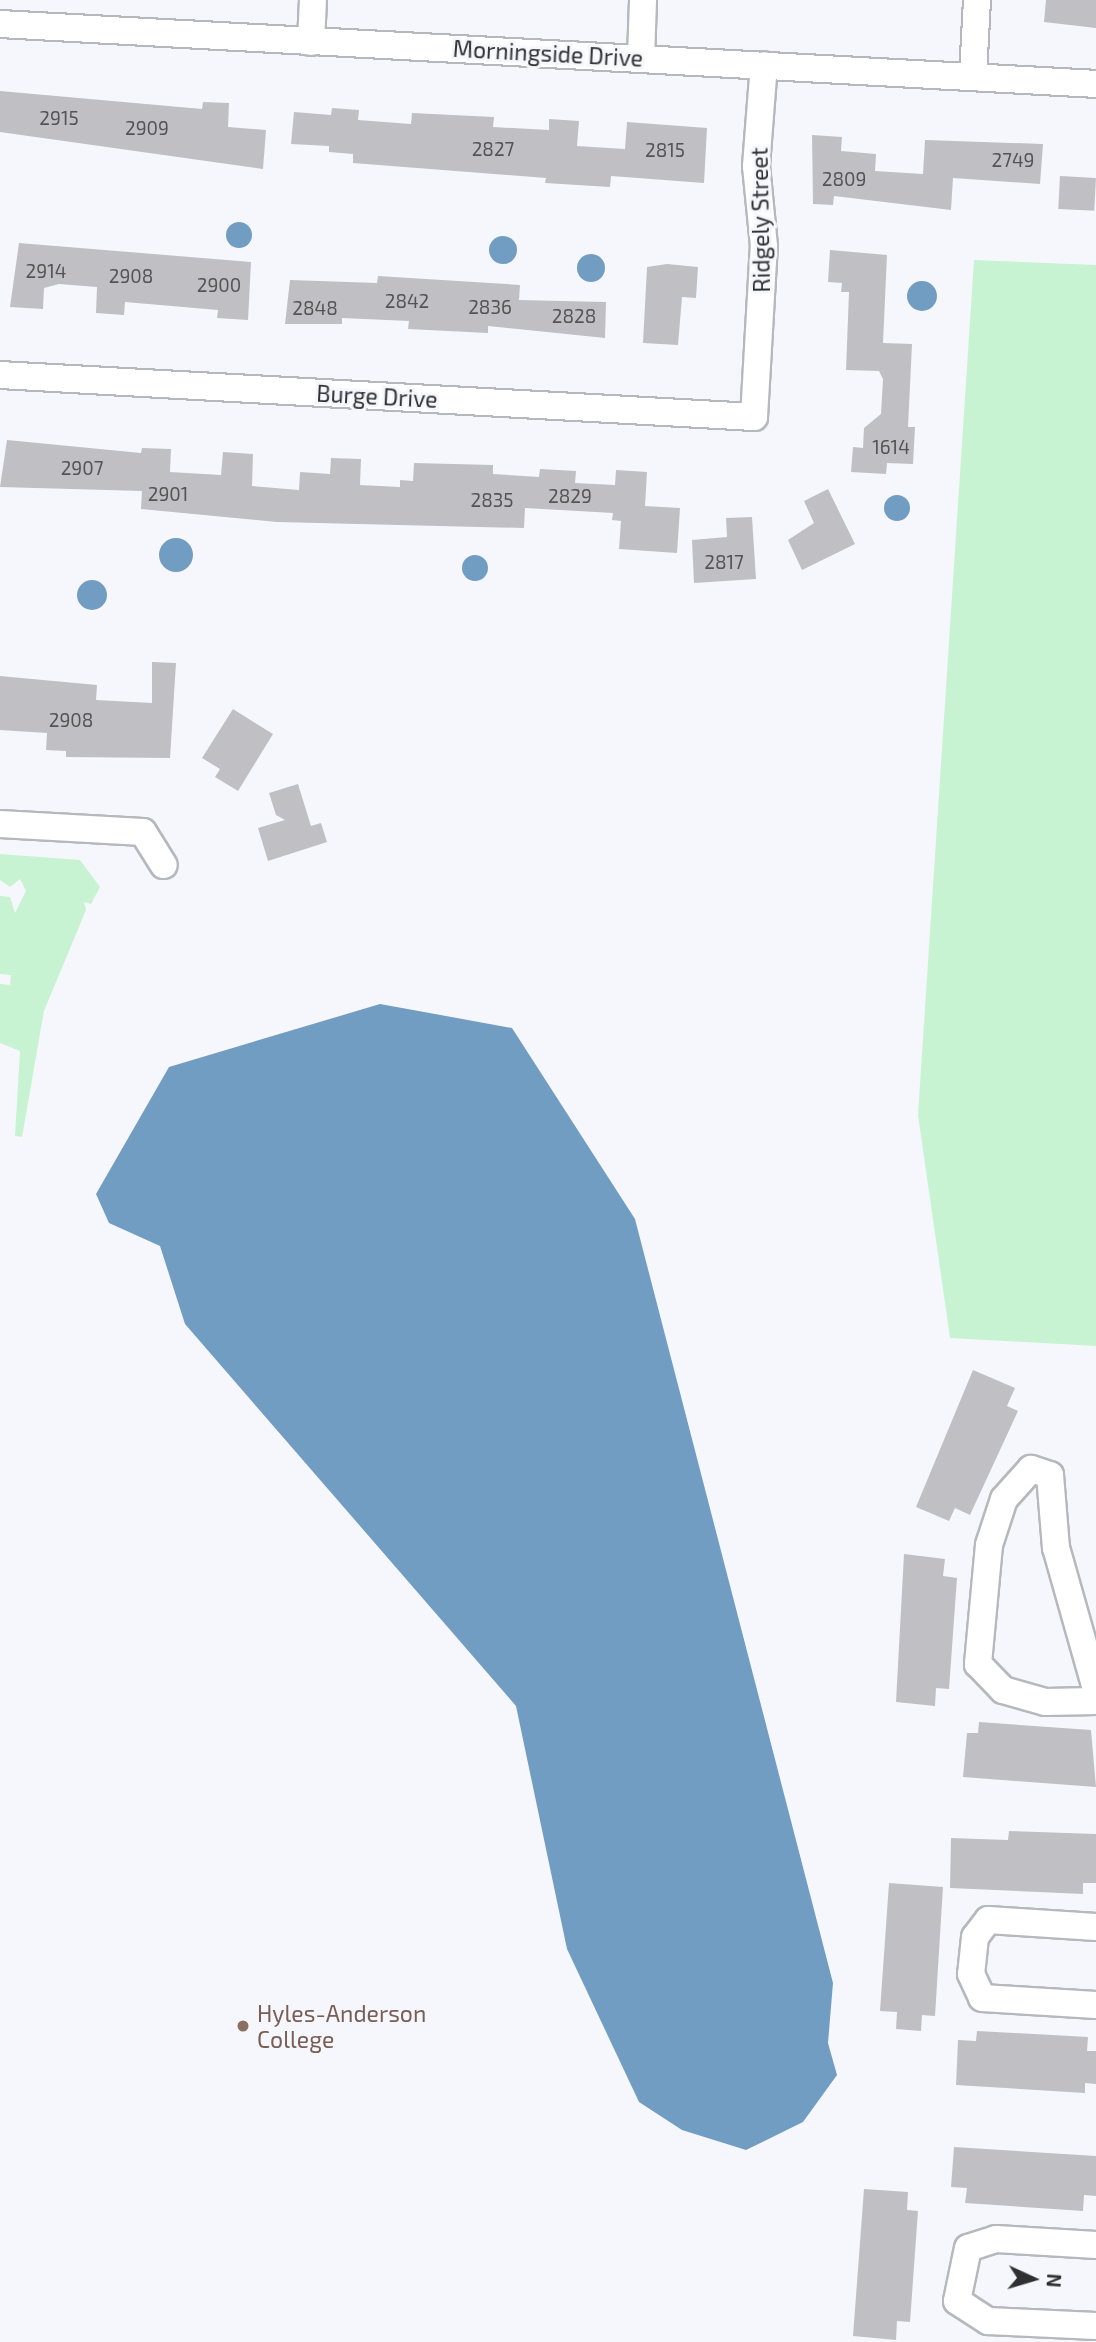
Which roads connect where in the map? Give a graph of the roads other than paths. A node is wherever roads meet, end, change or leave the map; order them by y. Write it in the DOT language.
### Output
graph roads {
  1 [pos="313,0"];
  2 [pos="643,0"];
  3 [pos="977,0"];
  4 [pos="0,24"];
  5 [pos="311,42"];
  6 [pos="640,58"];
  7 [pos="764,65"];
  8 [pos="973,76"];
  9 [pos="1096,84"];
  10 [pos="0,375"];
  11 [pos="754,417"];
  12 [pos="0,824"];
  13 [pos="164,865"];
  14 [pos="1096,1689"];
  15 [pos="1096,1701"];
  16 [pos="1096,1927"];
  17 [pos="1096,2005"];
  18 [pos="1096,2245"];
  19 [pos="1096,2326"];
  1 -- 5 [label="street"];
  2 -- 6 [label="street"];
  3 -- 8 [label="street"];
  4 -- 5 [label="street, Morningside Drive"];
  5 -- 6 [label="street, Morningside Drive"];
  6 -- 7 [label="street, Morningside Drive"];
  7 -- 8 [label="street, Morningside Drive"];
  7 -- 11 [label="street, Ridgely Street"];
  8 -- 9 [label="street, Morningside Drive"];
  10 -- 11 [label="street, Burge Drive"];
  12 -- 13 [label="street"];
  14 -- 15 [label="street"];
  16 -- 17 [label="street"];
  18 -- 19 [label="street"];
}
